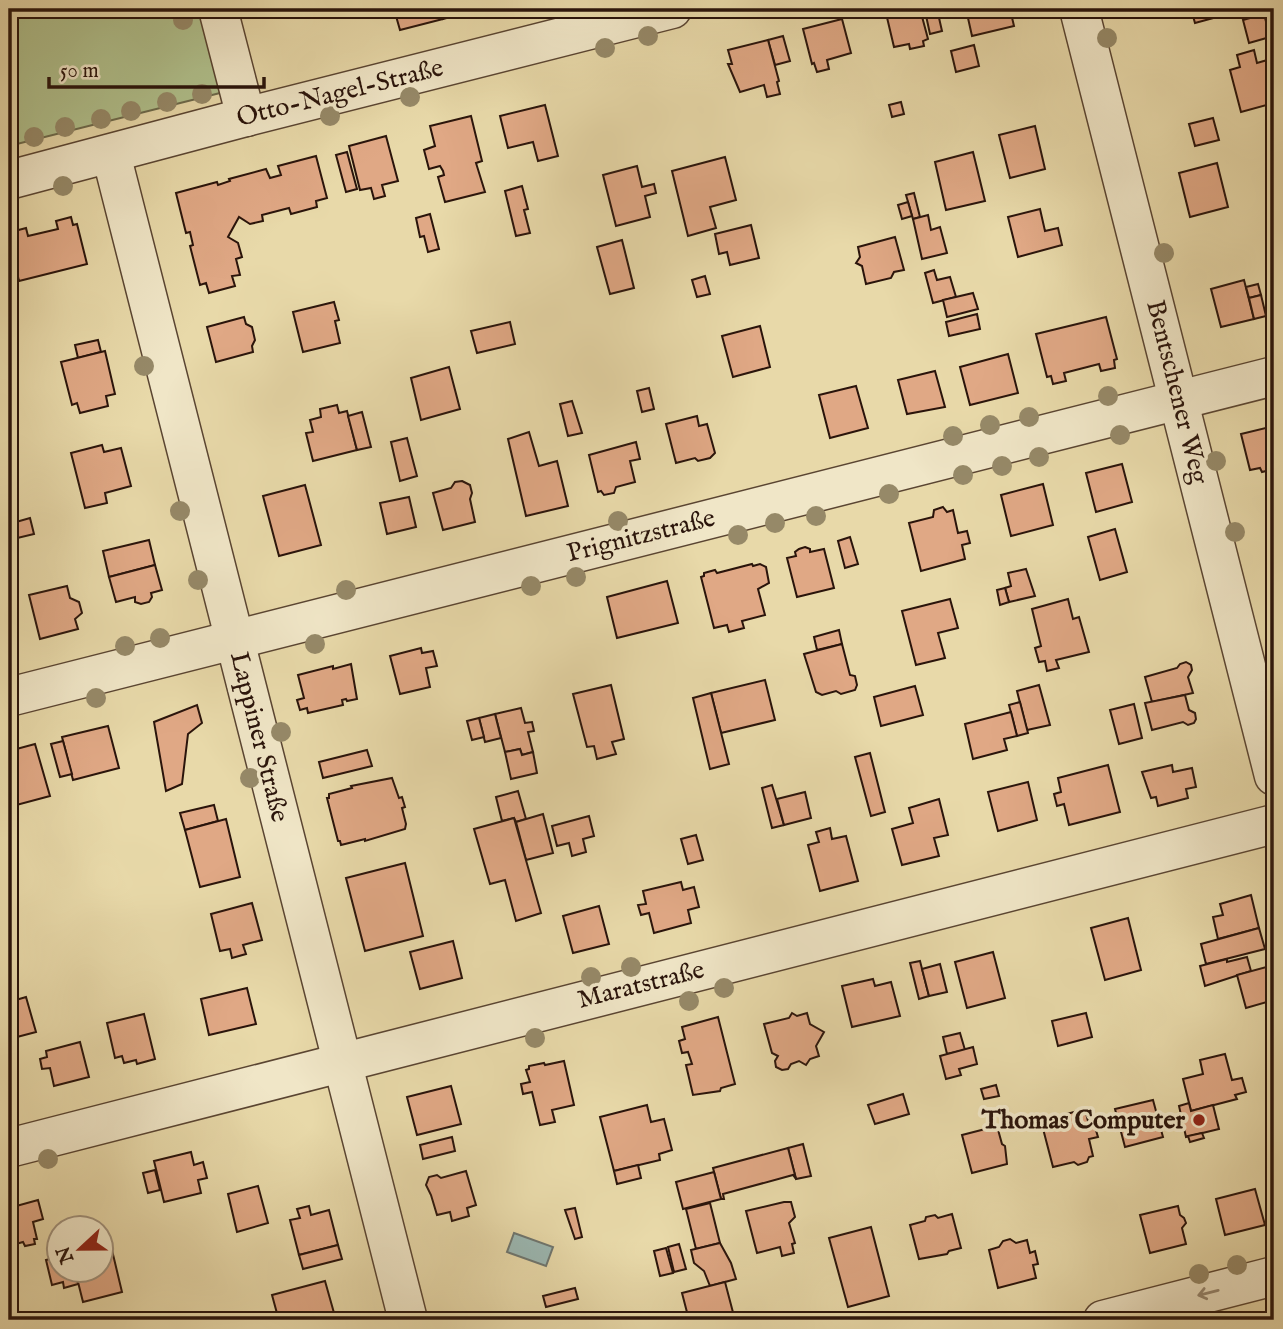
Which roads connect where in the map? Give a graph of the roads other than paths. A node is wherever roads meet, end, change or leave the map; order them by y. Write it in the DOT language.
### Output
graph roads {
  1 [pos="218,9"];
  2 [pos="672,9"];
  3 [pos="1079,9"];
  4 [pos="246,117"];
  5 [pos="111,154"];
  6 [pos="9,180"];
  7 [pos="1274,376"];
  8 [pos="1179,400"];
  9 [pos="233,639"];
  10 [pos="9,697"];
  11 [pos="1274,776"];
  12 [pos="1274,824"];
  13 [pos="342,1061"];
  14 [pos="9,1148"];
  15 [pos="1274,1276"];
  16 [pos="408,1320"];
  17 [pos="1102,1320"];
  1 -- 4 [label="street"];
  2 -- 4 [label="street, Otto-Nagel-Straße"];
  3 -- 8 [label="street, Bentschener Weg"];
  4 -- 5 [label="street, Otto-Nagel-Straße"];
  5 -- 6 [label="street, Otto-Nagel-Straße"];
  5 -- 9 [label="street, Lappiner Straße"];
  7 -- 8 [label="street, Prignitzstraße"];
  8 -- 9 [label="street, Prignitzstraße"];
  8 -- 11 [label="street, Bentschener Weg"];
  9 -- 10 [label="street, Prignitzstraße"];
  9 -- 13 [label="street, Lappiner Straße"];
  12 -- 13 [label="street, Maratstraße"];
  13 -- 14 [label="street, Maratstraße"];
  13 -- 16 [label="street, Lappiner Straße"];
  15 -- 17 [label="street, one-way"];
}
